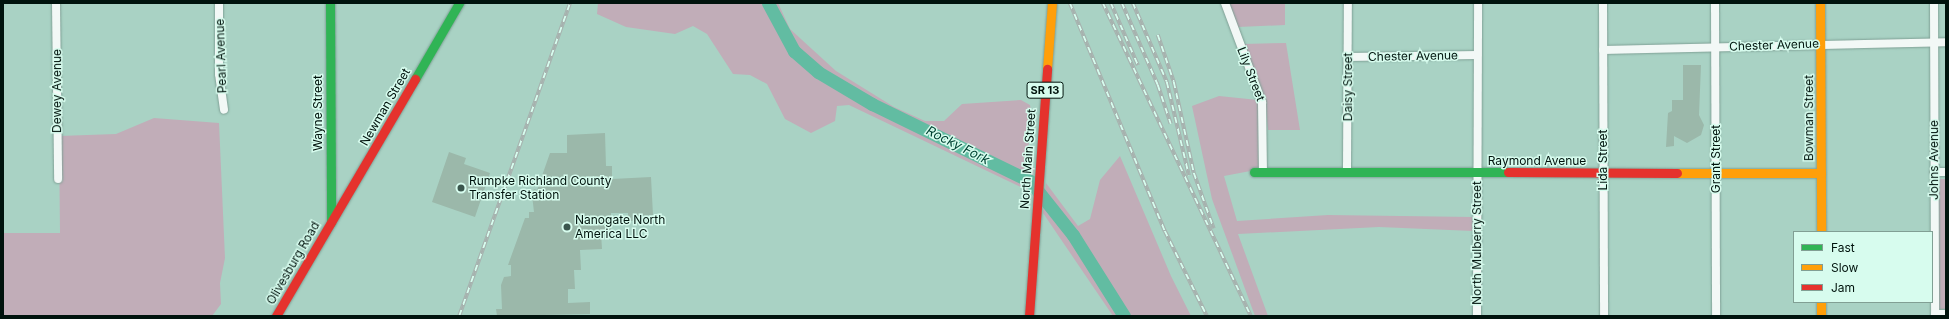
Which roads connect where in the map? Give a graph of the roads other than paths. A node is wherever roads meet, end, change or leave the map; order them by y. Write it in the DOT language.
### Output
graph roads {
  1 [pos="56,3"];
  2 [pos="219,3"];
  3 [pos="330,3"];
  4 [pos="459,3"];
  5 [pos="1052,3"];
  6 [pos="1225,3"];
  7 [pos="1348,3"];
  8 [pos="1478,3"];
  9 [pos="1602,3"];
  10 [pos="1715,3"];
  11 [pos="1820,3"];
  12 [pos="1934,3"];
  13 [pos="1934,42"];
  14 [pos="1946,42"];
  15 [pos="1820,44"];
  16 [pos="1716,47"];
  17 [pos="1603,50"];
  18 [pos="1477,55"];
  19 [pos="1348,57"];
  20 [pos="224,110"];
  21 [pos="1347,170"];
  22 [pos="1258,172"];
  23 [pos="1934,172"];
  24 [pos="1946,172"];
  25 [pos="1478,173"];
  26 [pos="1603,173"];
  27 [pos="1716,173"];
  28 [pos="1821,173"];
  29 [pos="58,179"];
  30 [pos="330,222"];
  31 [pos="1821,231"];
  32 [pos="1933,236"];
  33 [pos="1821,303"];
  34 [pos="1946,314"];
  35 [pos="1935,315"];
  36 [pos="276,316"];
  37 [pos="1029,316"];
  38 [pos="1477,316"];
  39 [pos="1604,316"];
  40 [pos="1716,316"];
  41 [pos="1821,316"];
  1 -- 29 [label="street, Dewey Avenue"];
  2 -- 20 [label="street, Pearl Avenue"];
  3 -- 30 [label="main road, Wayne Street"];
  4 -- 30 [label="main road, Newman Street"];
  5 -- 37 [label="main road, North Main Street / SR 13"];
  6 -- 22 [label="street, Lily Street"];
  7 -- 19 [label="street, Daisy Street"];
  8 -- 18 [label="street, North Mulberry Street"];
  9 -- 17 [label="street, Lida Street"];
  10 -- 16 [label="street, Grant Street"];
  11 -- 15 [label="main road, Bowman Street"];
  12 -- 13 [label="street, Johns Avenue"];
  13 -- 14 [label="street, Chester Avenue"];
  13 -- 15 [label="street, Chester Avenue"];
  13 -- 23 [label="street, Johns Avenue"];
  15 -- 16 [label="street, Chester Avenue"];
  15 -- 28 [label="main road, Bowman Street"];
  16 -- 17 [label="street, Chester Avenue"];
  16 -- 27 [label="street, Grant Street"];
  17 -- 26 [label="street, Lida Street"];
  18 -- 19 [label="street, Chester Avenue"];
  18 -- 25 [label="street, North Mulberry Street"];
  19 -- 21 [label="street, Daisy Street"];
  21 -- 22 [label="main road, Raymond Avenue"];
  21 -- 25 [label="main road, Raymond Avenue"];
  23 -- 24 [label="street"];
  23 -- 32 [label="street, Johns Avenue"];
  25 -- 26 [label="main road, Raymond Avenue"];
  25 -- 38 [label="street, North Mulberry Street"];
  26 -- 27 [label="main road, Raymond Avenue"];
  26 -- 39 [label="street, Lida Street"];
  27 -- 28 [label="main road, Raymond Avenue"];
  27 -- 40 [label="street, Grant Street"];
  28 -- 31 [label="main road, Bowman Street"];
  30 -- 36 [label="main road, Olivesburg Road"];
  32 -- 35 [label="street, Johns Avenue"];
  33 -- 41 [label="main road"];
  34 -- 35 [label="street"];
}
